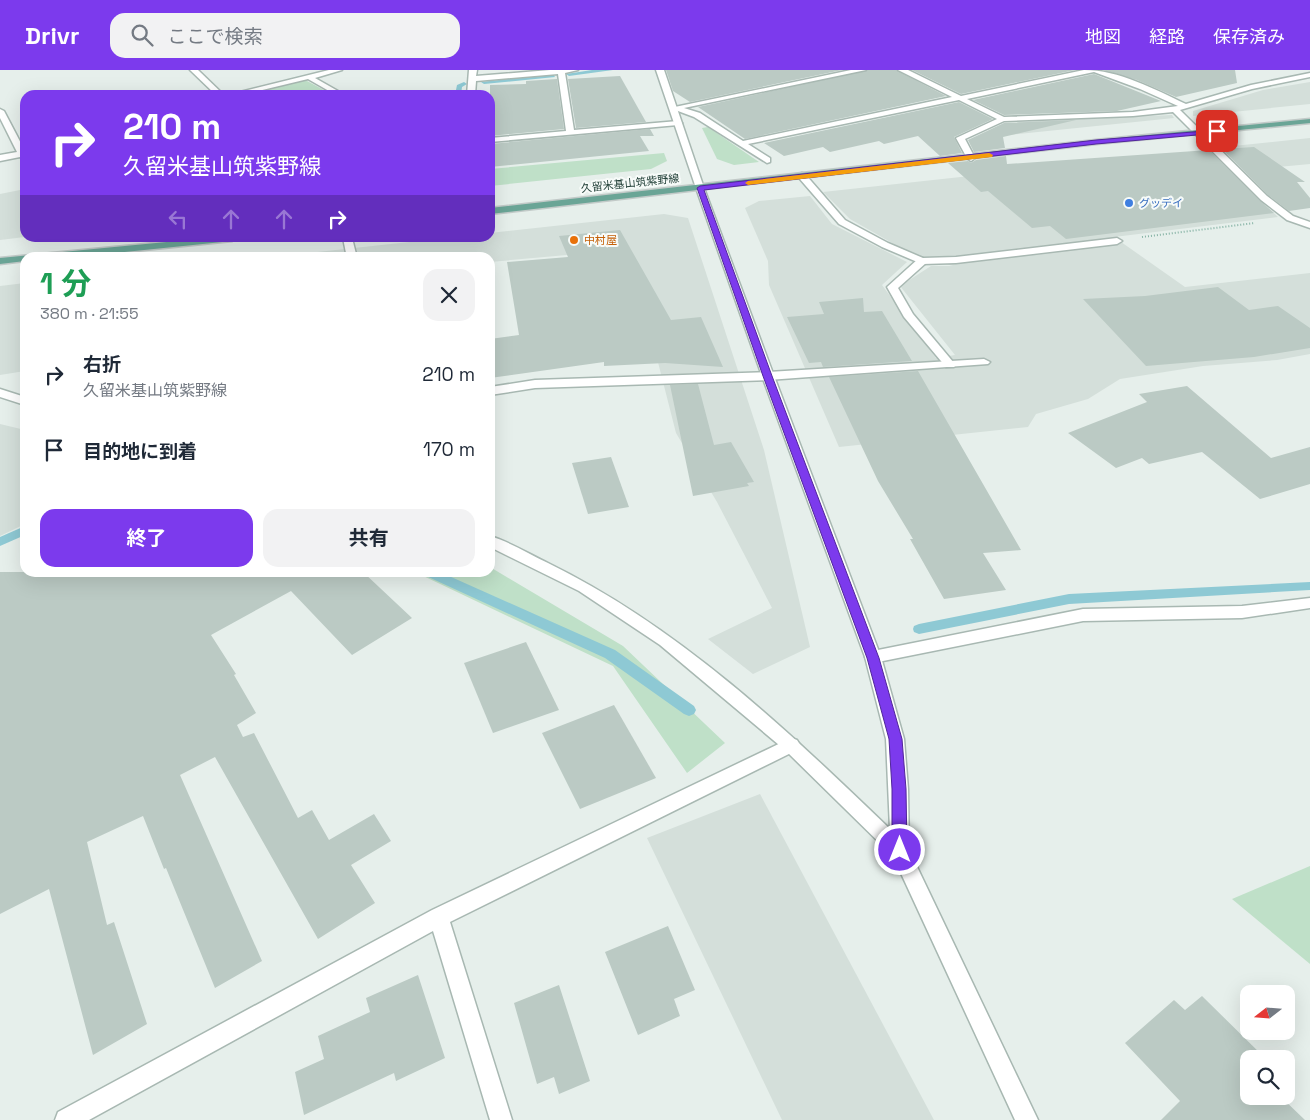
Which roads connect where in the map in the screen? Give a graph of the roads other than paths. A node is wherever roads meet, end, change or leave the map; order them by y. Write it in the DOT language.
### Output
graph roads {
  1 [pos="194,70"];
  2 [pos="338,70"];
  3 [pos="472,70"];
  4 [pos="574,70"];
  5 [pos="660,70"];
  6 [pos="862,70"];
  7 [pos="902,70"];
  8 [pos="1094,70"];
  9 [pos="561,71"];
  10 [pos="1310,75"];
  11 [pos="309,77"];
  12 [pos="472,79"];
  13 [pos="215,90"];
  14 [pos="253,90"];
  15 [pos="331,90"];
  16 [pos="471,90"];
  17 [pos="960,99"];
  18 [pos="1185,106"];
  19 [pos="674,108"];
  20 [pos="1176,109"];
  21 [pos="0,112"];
  22 [pos="1003,119"];
  23 [pos="1310,121"];
  24 [pos="678,123"];
  25 [pos="570,132"];
  26 [pos="1198,134"];
  27 [pos="495,140"];
  28 [pos="743,143"];
  29 [pos="20,148"];
  30 [pos="20,156"];
  31 [pos="0,158"];
  32 [pos="971,158"];
  33 [pos="767,160"];
  34 [pos="802,176"];
  35 [pos="700,188"];
  36 [pos="495,210"];
  37 [pos="1310,224"];
  38 [pos="1117,241"];
  39 [pos="192,242"];
  40 [pos="91,252"];
  41 [pos="20,259"];
  42 [pos="0,261"];
  43 [pos="922,261"];
  44 [pos="984,362"];
  45 [pos="950,365"];
  46 [pos="768,376"];
  47 [pos="495,390"];
  48 [pos="0,393"];
  49 [pos="20,399"];
  50 [pos="495,543"];
  51 [pos="1310,603"];
  52 [pos="873,658"];
  53 [pos="791,745"];
  54 [pos="900,850"];
  55 [pos="439,917"];
  56 [pos="66,1120"];
  57 [pos="502,1120"];
  58 [pos="1027,1120"];
  1 -- 13 [label="street"];
  2 -- 11 [label="street"];
  3 -- 12 [label="street"];
  4 -- 9 [label="street"];
  5 -- 19 [label="street"];
  6 -- 19 [label="street"];
  7 -- 17 [label="street"];
  8 -- 17 [label="street"];
  8 -- 18 [label="street"];
  9 -- 12 [label="street"];
  9 -- 25 [label="street"];
  10 -- 18 [label="street"];
  11 -- 14 [label="street"];
  11 -- 15 [label="street"];
  12 -- 16 [label="street"];
  17 -- 22 [label="street"];
  17 -- 28 [label="street"];
  18 -- 20 [label="street"];
  19 -- 24 [label="street"];
  19 -- 28 [label="street"];
  20 -- 22 [label="street"];
  20 -- 26 [label="street"];
  21 -- 29 [label="street"];
  22 -- 32 [label="street"];
  23 -- 26 [label="main road, 久留米基山筑紫野線"];
  24 -- 25 [label="street"];
  24 -- 35 [label="street"];
  25 -- 27 [label="street"];
  26 -- 32 [label="main road, 久留米基山筑紫野線"];
  26 -- 37 [label="street"];
  28 -- 33 [label="street"];
  30 -- 31 [label="street"];
  32 -- 34 [label="main road, 久留米基山筑紫野線"];
  34 -- 35 [label="main road, 久留米基山筑紫野線"];
  34 -- 43 [label="street"];
  35 -- 36 [label="main road, 久留米基山筑紫野線"];
  35 -- 46 [label="street"];
  38 -- 43 [label="street"];
  39 -- 40 [label="main road"];
  41 -- 42 [label="main road"];
  43 -- 45 [label="street"];
  44 -- 45 [label="street"];
  45 -- 46 [label="street"];
  46 -- 47 [label="street"];
  46 -- 52 [label="street"];
  48 -- 49 [label="street"];
  50 -- 53 [label="street"];
  51 -- 52 [label="street"];
  52 -- 54 [label="street"];
  53 -- 54 [label="street"];
  53 -- 55 [label="street"];
  54 -- 58 [label="street"];
  55 -- 56 [label="street"];
  55 -- 57 [label="street"];
}
